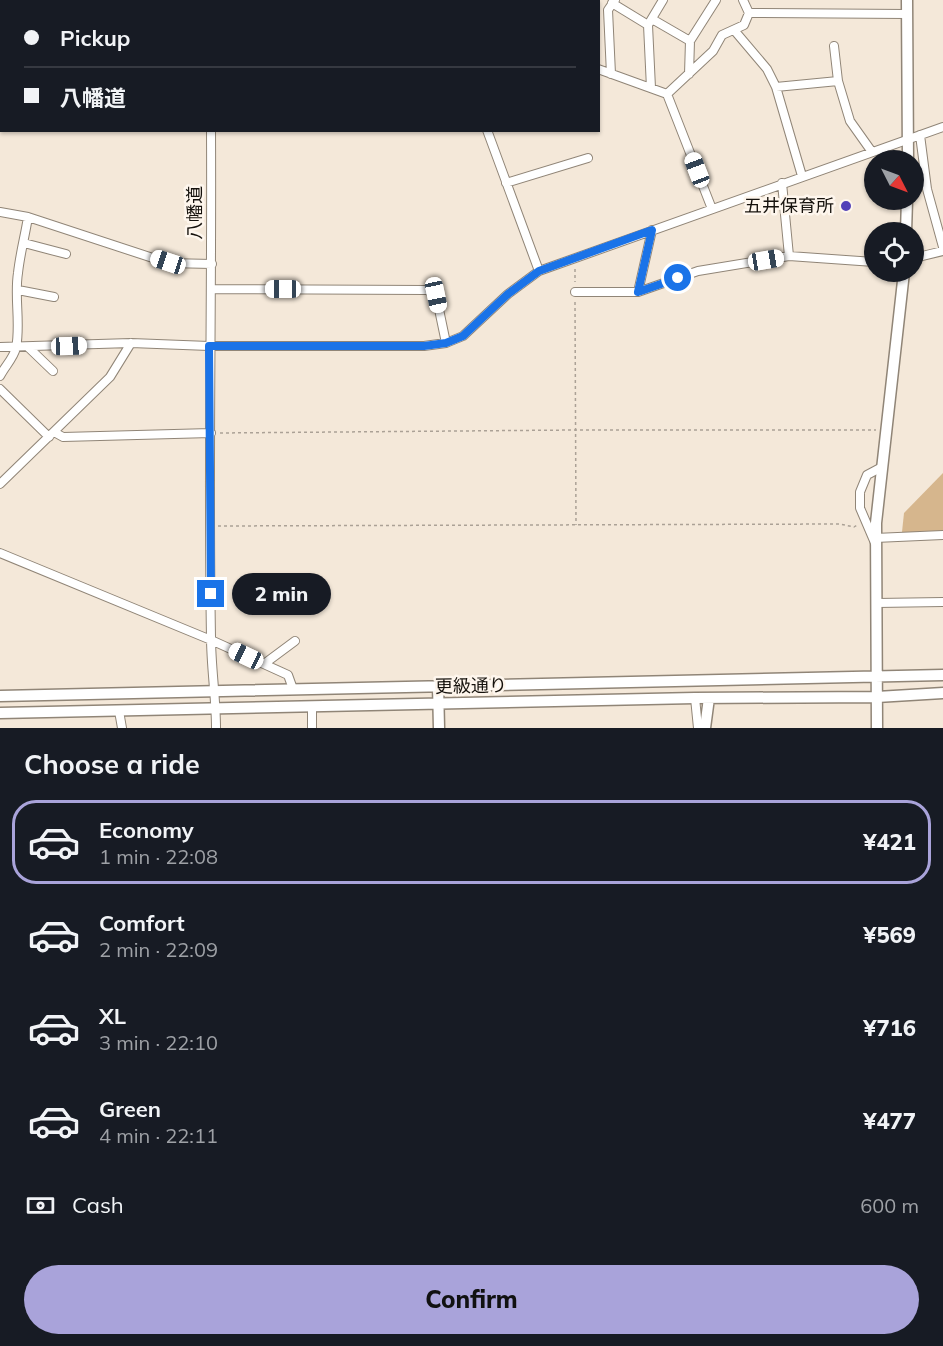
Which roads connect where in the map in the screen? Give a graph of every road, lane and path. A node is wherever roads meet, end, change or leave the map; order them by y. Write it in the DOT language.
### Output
graph roads {
  1 [pos="663,0"];
  2 [pos="716,0"];
  3 [pos="743,0"];
  4 [pos="907,0"];
  5 [pos="613,2"];
  6 [pos="748,13"];
  7 [pos="907,14"];
  8 [pos="650,22"];
  9 [pos="734,30"];
  10 [pos="690,40"];
  11 [pos="834,46"];
  12 [pos="600,70"];
  13 [pos="611,74"];
  14 [pos="689,74"];
  15 [pos="838,81"];
  16 [pos="776,87"];
  17 [pos="651,88"];
  18 [pos="667,94"];
  19 [pos="943,127"];
  20 [pos="211,132"];
  21 [pos="488,132"];
  22 [pos="920,135"];
  23 [pos="908,139"];
  24 [pos="871,150"];
  25 [pos="878,150"];
  26 [pos="908,150"];
  27 [pos="864,155"];
  28 [pos="588,158"];
  29 [pos="802,176"];
  30 [pos="506,183"];
  31 [pos="782,183"];
  32 [pos="712,208"];
  33 [pos="0,212"];
  34 [pos="28,218"];
  35 [pos="652,230"];
  36 [pos="24,243"];
  37 [pos="943,249"];
  38 [pos="66,254"];
  39 [pos="924,255"];
  40 [pos="789,256"];
  41 [pos="575,259"];
  42 [pos="864,261"];
  43 [pos="212,264"];
  44 [pos="539,271"];
  45 [pos="903,282"];
  46 [pos="211,289"];
  47 [pos="18,290"];
  48 [pos="575,292"];
  49 [pos="638,292"];
  50 [pos="54,297"];
  51 [pos="446,343"];
  52 [pos="131,344"];
  53 [pos="209,346"];
  54 [pos="0,347"];
  55 [pos="16,347"];
  56 [pos="28,347"];
  57 [pos="53,371"];
  58 [pos="0,376"];
  59 [pos="0,389"];
  60 [pos="576,430"];
  61 [pos="887,430"];
  62 [pos="210,433"];
  63 [pos="51,434"];
  64 [pos="882,467"];
  65 [pos="0,484"];
  66 [pos="860,508"];
  67 [pos="877,509"];
  68 [pos="863,520"];
  69 [pos="576,525"];
  70 [pos="211,526"];
  71 [pos="943,535"];
  72 [pos="875,541"];
  73 [pos="0,553"];
  74 [pos="943,602"];
  75 [pos="876,603"];
  76 [pos="211,640"];
  77 [pos="295,640"];
  78 [pos="264,664"];
  79 [pos="943,675"];
  80 [pos="877,676"];
  81 [pos="438,685"];
  82 [pos="293,689"];
  83 [pos="216,690"];
  84 [pos="943,693"];
  85 [pos="0,696"];
  86 [pos="877,697"];
  87 [pos="695,698"];
  88 [pos="709,698"];
  89 [pos="439,704"];
  90 [pos="312,706"];
  91 [pos="216,709"];
  92 [pos="120,711"];
  93 [pos="0,713"];
  94 [pos="122,728"];
  95 [pos="216,728"];
  96 [pos="312,728"];
  97 [pos="439,728"];
  98 [pos="698,728"];
  99 [pos="705,728"];
  100 [pos="877,728"];
  1 -- 8 [label="street"];
  2 -- 10 [label="street"];
  3 -- 6 [label="street"];
  4 -- 7 [label="street"];
  5 -- 8 [label="street"];
  5 -- 13 [label="street"];
  6 -- 7 [label="street"];
  6 -- 9 [label="street"];
  7 -- 23 [label="street"];
  8 -- 10 [label="street"];
  8 -- 17 [label="street"];
  9 -- 14 [label="street"];
  9 -- 16 [label="street"];
  10 -- 14 [label="street"];
  11 -- 15 [label="street"];
  12 -- 13 [label="street"];
  13 -- 17 [label="street"];
  14 -- 18 [label="street"];
  15 -- 16 [label="street"];
  15 -- 24 [label="street"];
  16 -- 29 [label="street"];
  17 -- 18 [label="street"];
  18 -- 32 [label="street"];
  19 -- 22 [label="street"];
  20 -- 43 [label="street, 八幡道"];
  21 -- 30 [label="street"];
  22 -- 23 [label="street"];
  22 -- 37 [label="street"];
  23 -- 25 [label="street"];
  23 -- 26 [label="street"];
  27 -- 29 [label="street"];
  28 -- 30 [label="street"];
  29 -- 31 [label="street"];
  30 -- 44 [label="street"];
  31 -- 32 [label="street"];
  31 -- 40 [label="street"];
  32 -- 35 [label="street"];
  33 -- 34 [label="street"];
  34 -- 36 [label="street"];
  34 -- 43 [label="street"];
  35 -- 41 [label="street"];
  35 -- 49 [label="street"];
  36 -- 38 [label="street"];
  36 -- 47 [label="street"];
  37 -- 39 [label="street"];
  40 -- 42 [label="street"];
  40 -- 49 [label="street"];
  41 -- 44 [label="street"];
  41 -- 48 [label="path"];
  43 -- 46 [label="street, 八幡道"];
  44 -- 51 [label="street"];
  45 -- 61 [label="street"];
  46 -- 51 [label="street"];
  46 -- 53 [label="street, 八幡道"];
  47 -- 50 [label="street"];
  47 -- 55 [label="street"];
  48 -- 49 [label="street"];
  48 -- 60 [label="path"];
  51 -- 53 [label="street"];
  52 -- 53 [label="street"];
  52 -- 56 [label="street"];
  52 -- 63 [label="street"];
  53 -- 62 [label="street, 八幡道"];
  54 -- 55 [label="street"];
  55 -- 56 [label="street"];
  55 -- 58 [label="street"];
  56 -- 57 [label="street"];
  59 -- 63 [label="street"];
  60 -- 61 [label="path"];
  60 -- 62 [label="path"];
  60 -- 69 [label="path"];
  61 -- 64 [label="street"];
  62 -- 63 [label="street"];
  62 -- 70 [label="street, 八幡道"];
  63 -- 65 [label="street"];
  64 -- 66 [label="street"];
  64 -- 67 [label="street"];
  66 -- 67 [label="street"];
  66 -- 68 [label="street"];
  67 -- 68 [label="street"];
  67 -- 72 [label="street"];
  68 -- 69 [label="path"];
  68 -- 72 [label="street"];
  69 -- 70 [label="path"];
  70 -- 76 [label="street, 八幡道"];
  71 -- 72 [label="street"];
  72 -- 75 [label="street"];
  73 -- 76 [label="street"];
  74 -- 75 [label="street"];
  75 -- 80 [label="street"];
  76 -- 78 [label="street"];
  76 -- 83 [label="street, 八幡道"];
  77 -- 78 [label="street"];
  78 -- 82 [label="street"];
  79 -- 80 [label="street, 更級通り"];
  80 -- 81 [label="street, 更級通り"];
  80 -- 86 [label="street"];
  81 -- 82 [label="street, 更級通り"];
  81 -- 89 [label="street"];
  82 -- 83 [label="street, 更級通り"];
  83 -- 85 [label="street, 更級通り"];
  83 -- 91 [label="street, 八幡道"];
  84 -- 86 [label="street, 更級通り"];
  86 -- 88 [label="street, 更級通り"];
  86 -- 100 [label="street"];
  87 -- 88 [label="street, 更級通り"];
  87 -- 89 [label="street, 更級通り"];
  87 -- 98 [label="street"];
  88 -- 99 [label="street"];
  89 -- 90 [label="street, 更級通り"];
  89 -- 97 [label="street"];
  90 -- 91 [label="street, 更級通り"];
  90 -- 96 [label="street"];
  91 -- 92 [label="street, 更級通り"];
  91 -- 95 [label="street, 八幡道"];
  92 -- 93 [label="street, 更級通り"];
  92 -- 94 [label="street"];
}
